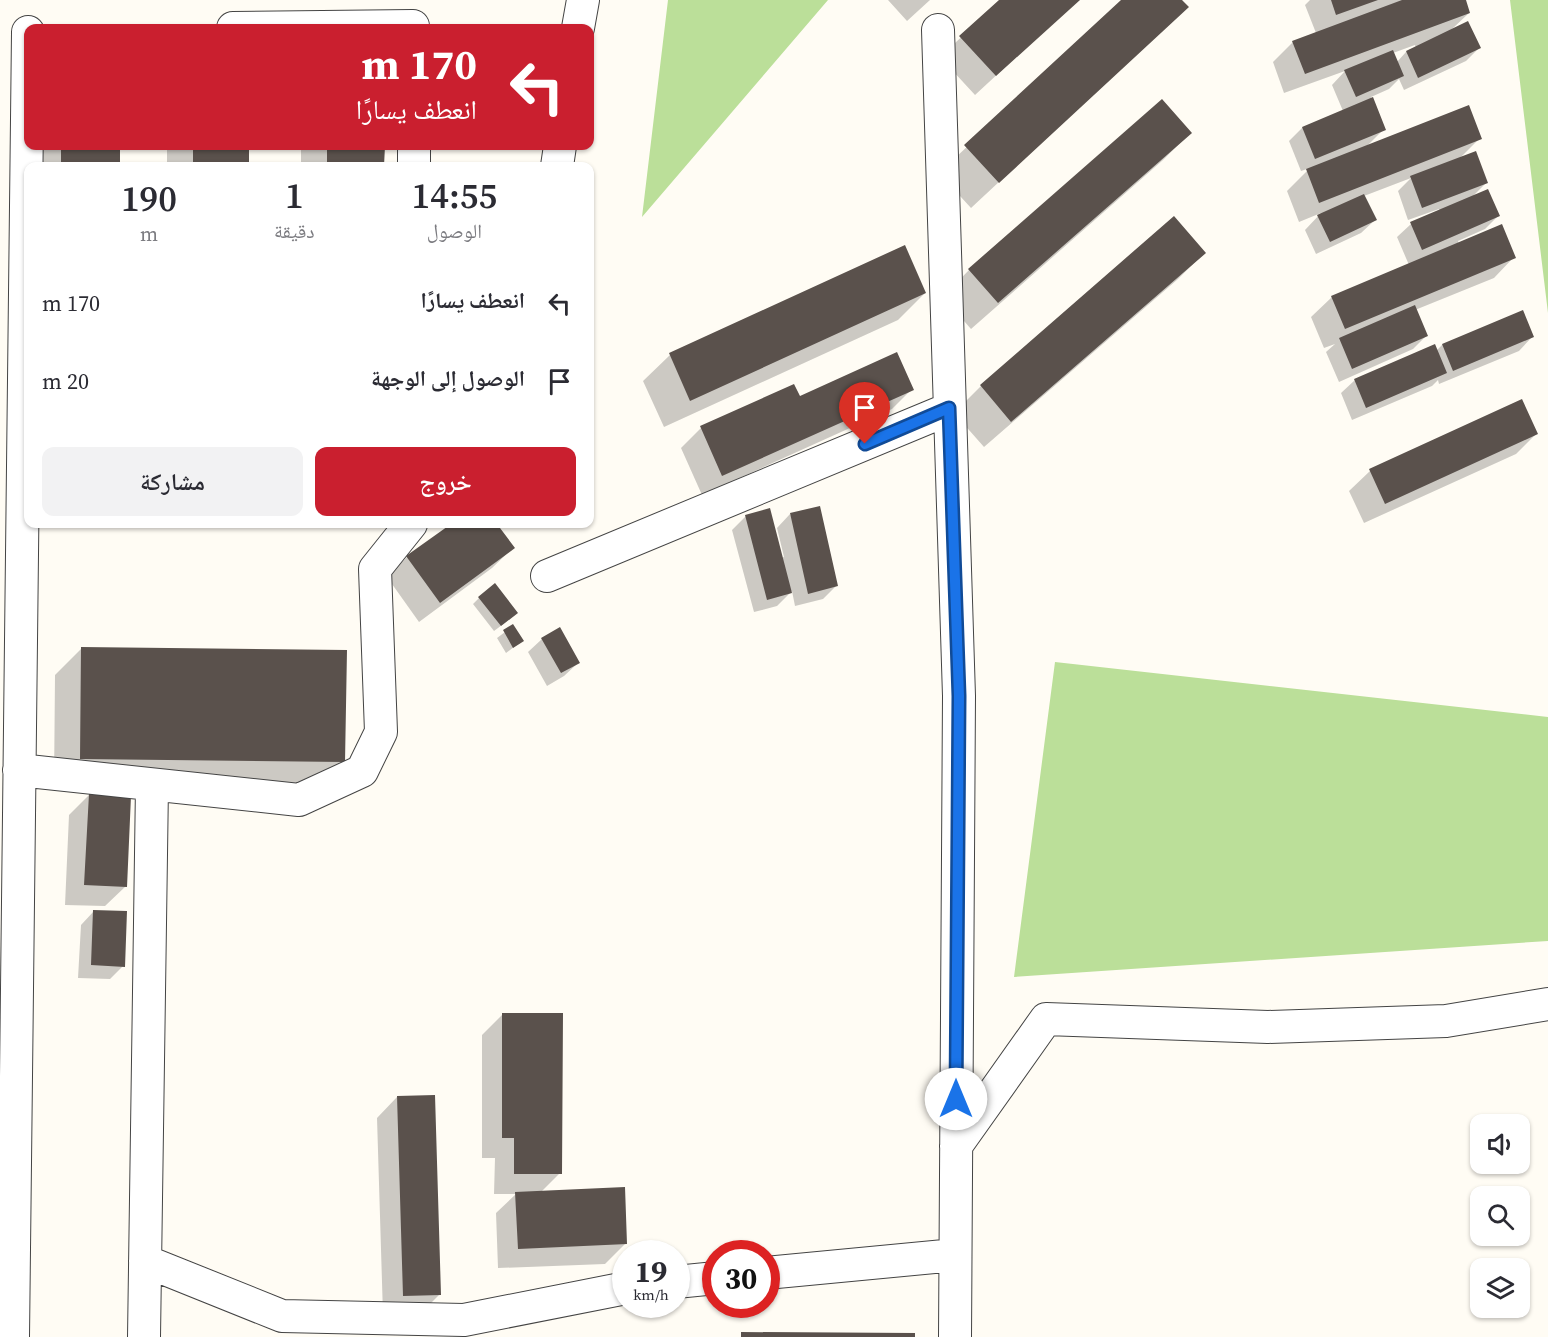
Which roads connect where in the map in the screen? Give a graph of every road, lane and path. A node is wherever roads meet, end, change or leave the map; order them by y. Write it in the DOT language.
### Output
graph roads {
  1 [pos="583,0"];
  2 [pos="579,24"];
  3 [pos="938,30"];
  4 [pos="24,163"];
  5 [pos="17,391"];
  6 [pos="949,408"];
  7 [pos="408,528"];
  8 [pos="548,576"];
  9 [pos="19,770"];
  10 [pos="152,785"];
  11 [pos="8,996"];
  12 [pos="1548,1004"];
  13 [pos="956,1146"];
  14 [pos="956,1256"];
  15 [pos="145,1261"];
  16 [pos="780,1272"];
  17 [pos="612,1291"];
  18 [pos="13,1337"];
  19 [pos="144,1337"];
  20 [pos="955,1337"];
  1 -- 2 [label="street"];
  3 -- 6 [label="street"];
  4 -- 5 [label="street"];
  5 -- 9 [label="street"];
  6 -- 8 [label="street"];
  6 -- 13 [label="street"];
  7 -- 10 [label="street"];
  9 -- 10 [label="street"];
  9 -- 11 [label="street"];
  10 -- 15 [label="street"];
  11 -- 18 [label="street"];
  12 -- 13 [label="street"];
  13 -- 14 [label="street"];
  14 -- 16 [label="street"];
  14 -- 20 [label="street"];
  15 -- 17 [label="street"];
  15 -- 19 [label="street"];
}
